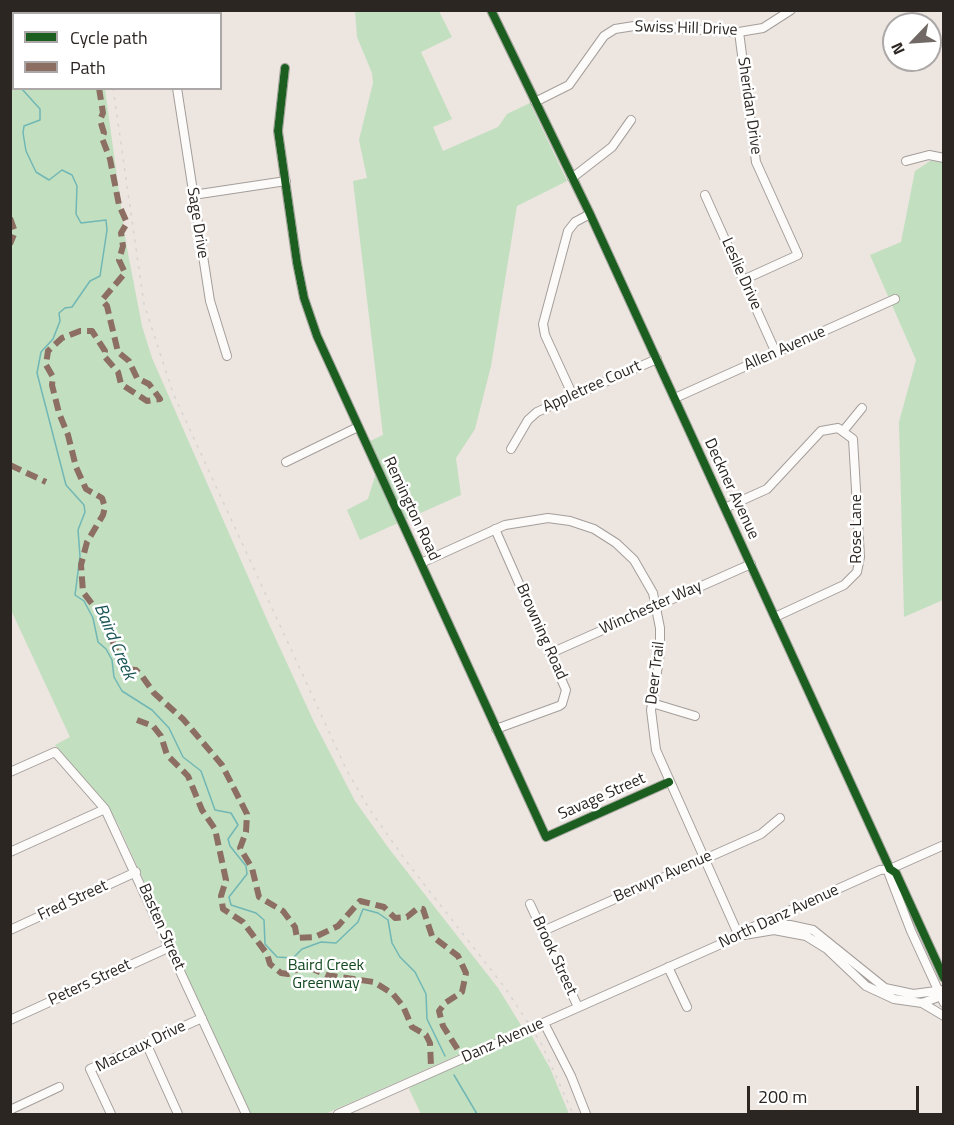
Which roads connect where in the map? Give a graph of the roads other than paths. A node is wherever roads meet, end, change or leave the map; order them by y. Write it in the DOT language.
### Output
graph roads {
  1 [pos="491,10"];
  2 [pos="791,10"];
  3 [pos="738,32"];
  4 [pos="285,68"];
  5 [pos="177,90"];
  6 [pos="535,102"];
  7 [pos="631,120"];
  8 [pos="944,158"];
  9 [pos="906,161"];
  10 [pos="572,178"];
  11 [pos="286,181"];
  12 [pos="193,195"];
  13 [pos="705,195"];
  14 [pos="590,214"];
  15 [pos="743,280"];
  16 [pos="896,299"];
  17 [pos="776,353"];
  18 [pos="227,356"];
  19 [pos="657,359"];
  20 [pos="573,396"];
  21 [pos="675,398"];
  22 [pos="862,408"];
  23 [pos="358,427"];
  24 [pos="844,430"];
  25 [pos="511,449"];
  26 [pos="286,462"];
  27 [pos="725,508"];
  28 [pos="495,529"];
  29 [pos="421,563"];
  30 [pos="751,564"];
  31 [pos="657,606"];
  32 [pos="775,617"];
  33 [pos="551,653"];
  34 [pos="652,703"];
  35 [pos="695,716"];
  36 [pos="496,729"];
  37 [pos="10,772"];
  38 [pos="669,782"];
  39 [pos="105,809"];
  40 [pos="780,818"];
  41 [pos="546,837"];
  42 [pos="944,845"];
  43 [pos="10,852"];
  44 [pos="704,859"];
  45 [pos="890,869"];
  46 [pos="136,872"];
  47 [pos="530,904"];
  48 [pos="753,927"];
  49 [pos="10,930"];
  50 [pos="543,931"];
  51 [pos="740,936"];
  52 [pos="170,947"];
  53 [pos="668,967"];
  54 [pos="941,968"];
  55 [pos="944,978"];
  56 [pos="942,995"];
  57 [pos="922,1003"];
  58 [pos="578,1007"];
  59 [pos="687,1007"];
  60 [pos="944,1016"];
  61 [pos="202,1018"];
  62 [pos="10,1020"];
  63 [pos="544,1023"];
  64 [pos="146,1043"];
  65 [pos="59,1087"];
  66 [pos="10,1110"];
  67 [pos="111,1114"];
  68 [pos="178,1114"];
  69 [pos="246,1114"];
  70 [pos="338,1114"];
  71 [pos="586,1114"];
  1 -- 6 [label="street, Deckner Avenue"];
  2 -- 3 [label="street, Swiss Hill Drive"];
  3 -- 6 [label="street, Swiss Hill Drive"];
  3 -- 15 [label="street, Sheridan Drive"];
  4 -- 11 [label="street, Remington Road"];
  5 -- 12 [label="street, Sage Drive"];
  6 -- 10 [label="street, Deckner Avenue"];
  7 -- 10 [label="street"];
  8 -- 9 [label="street"];
  10 -- 14 [label="street, Deckner Avenue"];
  11 -- 12 [label="street"];
  11 -- 23 [label="street, Remington Road"];
  12 -- 18 [label="street, Sage Drive"];
  13 -- 15 [label="street, Leslie Drive"];
  14 -- 19 [label="street, Deckner Avenue"];
  14 -- 20 [label="street"];
  15 -- 17 [label="street, Leslie Drive"];
  16 -- 17 [label="street, Allen Avenue"];
  17 -- 21 [label="street, Allen Avenue"];
  19 -- 20 [label="street, Appletree Court"];
  19 -- 21 [label="street, Deckner Avenue"];
  20 -- 25 [label="street, Appletree Court"];
  21 -- 27 [label="street, Deckner Avenue"];
  22 -- 24 [label="street"];
  23 -- 26 [label="street"];
  23 -- 29 [label="street, Remington Road"];
  24 -- 27 [label="street"];
  24 -- 32 [label="street, Rose Lane"];
  27 -- 30 [label="street, Deckner Avenue"];
  28 -- 29 [label="street, Deer Trail"];
  28 -- 31 [label="street, Deer Trail"];
  28 -- 33 [label="street, Browning Road"];
  29 -- 36 [label="street, Remington Road"];
  30 -- 31 [label="street, Winchester Way"];
  30 -- 32 [label="street, Deckner Avenue"];
  31 -- 33 [label="street, Winchester Way"];
  31 -- 34 [label="street, Deer Trail"];
  32 -- 45 [label="street, Deckner Avenue"];
  33 -- 36 [label="street, Browning Road"];
  34 -- 35 [label="street"];
  34 -- 38 [label="street, Deer Trail"];
  36 -- 41 [label="street, Remington Road"];
  37 -- 39 [label="street, Basten Street"];
  38 -- 41 [label="street, Savage Street"];
  38 -- 44 [label="street, Deer Trail"];
  39 -- 43 [label="street"];
  39 -- 46 [label="street, Basten Street"];
  40 -- 44 [label="street, Berwyn Avenue"];
  42 -- 45 [label="street, North Danz Avenue"];
  44 -- 50 [label="street, Berwyn Avenue"];
  44 -- 51 [label="street, Deer Trail"];
  45 -- 48 [label="street, North Danz Avenue"];
  45 -- 54 [label="street, Deckner Avenue"];
  45 -- 56 [label="street, Deckner Avenue"];
  46 -- 49 [label="street, Fred Street"];
  46 -- 52 [label="street, Basten Street"];
  47 -- 50 [label="street, Brook Street"];
  48 -- 51 [label="street, North Danz Avenue"];
  48 -- 56 [label="street"];
  50 -- 58 [label="street, Brook Street"];
  51 -- 53 [label="street, North Danz Avenue"];
  51 -- 57 [label="street"];
  52 -- 61 [label="street, Basten Street"];
  52 -- 62 [label="street, Peters Street"];
  53 -- 58 [label="street, Danz Avenue"];
  53 -- 59 [label="street"];
  54 -- 55 [label="street, Deckner Avenue"];
  56 -- 57 [label="street"];
  57 -- 60 [label="street"];
  58 -- 63 [label="street, Danz Avenue"];
  61 -- 64 [label="street, Maccaux Drive"];
  61 -- 69 [label="street, Basten Street"];
  63 -- 70 [label="street, Danz Avenue"];
  63 -- 71 [label="street"];
  64 -- 67 [label="street, Maccaux Drive"];
  64 -- 68 [label="street"];
  65 -- 66 [label="street"];
}
